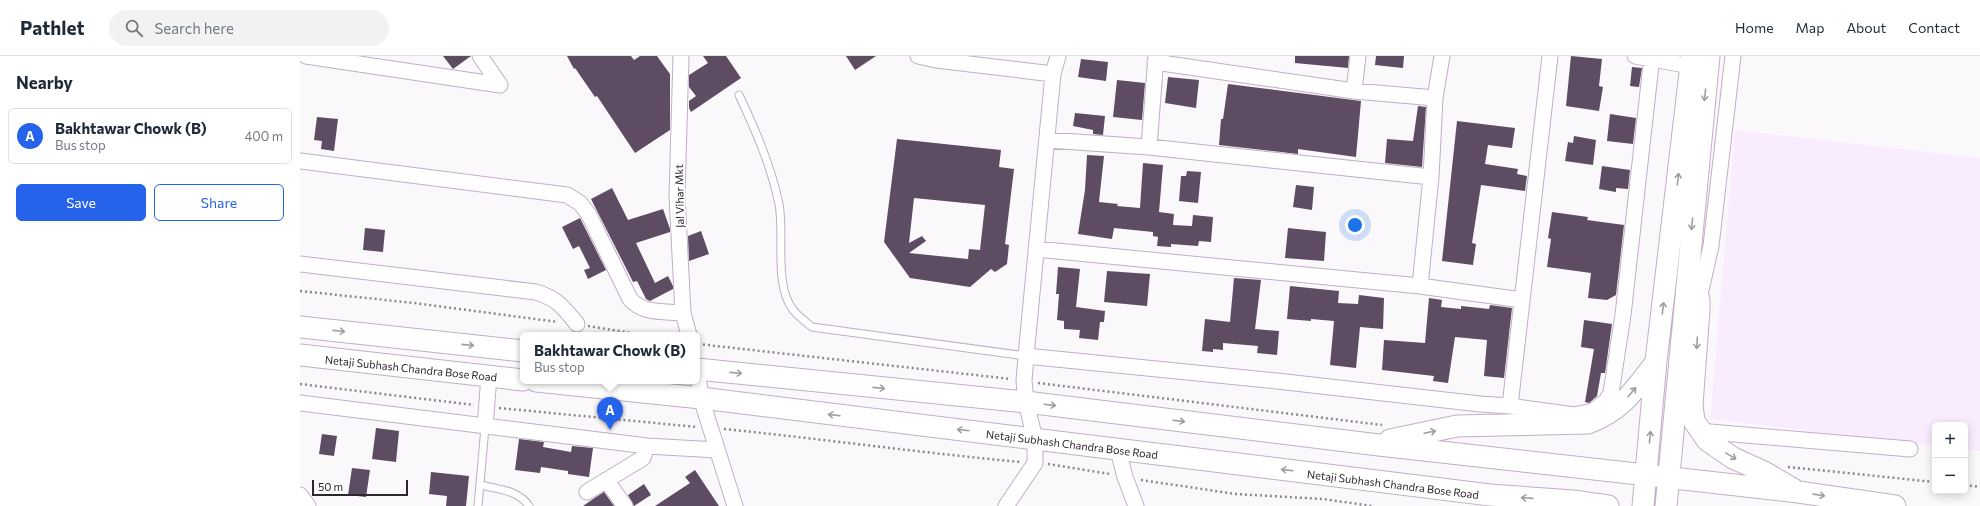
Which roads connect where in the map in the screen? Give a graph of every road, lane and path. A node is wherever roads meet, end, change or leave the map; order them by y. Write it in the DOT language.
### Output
graph roads {
  1 [pos="306,56"];
  2 [pos="387,56"];
  3 [pos="480,56"];
  4 [pos="681,56"];
  5 [pos="918,56"];
  6 [pos="1058,56"];
  7 [pos="1358,56"];
  8 [pos="1442,56"];
  9 [pos="1550,56"];
  10 [pos="1635,56"];
  11 [pos="1733,56"];
  12 [pos="1652,57"];
  13 [pos="1156,59"];
  14 [pos="1698,59"];
  15 [pos="396,70"];
  16 [pos="1053,74"];
  17 [pos="1354,91"];
  18 [pos="739,95"];
  19 [pos="1435,98"];
  20 [pos="1047,140"];
  21 [pos="1148,147"];
  22 [pos="300,161"];
  23 [pos="1431,177"];
  24 [pos="1036,249"];
  25 [pos="300,264"];
  26 [pos="1688,264"];
  27 [pos="1420,286"];
  28 [pos="300,291"];
  29 [pos="1522,300"];
  30 [pos="1698,300"];
  31 [pos="683,313"];
  32 [pos="577,324"];
  33 [pos="300,327"];
  34 [pos="626,332"];
  35 [pos="688,332"];
  36 [pos="700,344"];
  37 [pos="520,351"];
  38 [pos="300,355"];
  39 [pos="1026,356"];
  40 [pos="1656,362"];
  41 [pos="700,369"];
  42 [pos="489,376"];
  43 [pos="520,380"];
  44 [pos="1024,381"];
  45 [pos="300,384"];
  46 [pos="565,384"];
  47 [pos="699,384"];
  48 [pos="701,398"];
  49 [pos="1026,402"];
  50 [pos="300,403"];
  51 [pos="486,406"];
  52 [pos="1510,406"];
  53 [pos="485,426"];
  54 [pos="1385,426"];
  55 [pos="710,428"];
  56 [pos="1699,431"];
  57 [pos="1035,439"];
  58 [pos="1378,445"];
  59 [pos="647,446"];
  60 [pos="1910,449"];
  61 [pos="717,450"];
  62 [pos="1118,450"];
  63 [pos="1035,463"];
  64 [pos="1782,466"];
  65 [pos="1646,476"];
  66 [pos="1125,477"];
  67 [pos="1669,479"];
  68 [pos="606,480"];
  69 [pos="1932,482"];
  70 [pos="480,485"];
  71 [pos="1968,485"];
  72 [pos="1980,487"];
  73 [pos="587,492"];
  74 [pos="1798,492"];
  75 [pos="1497,501"];
  76 [pos="478,506"];
  77 [pos="529,506"];
  78 [pos="625,506"];
  79 [pos="735,506"];
  80 [pos="1006,506"];
  81 [pos="1136,506"];
  82 [pos="1372,506"];
  83 [pos="1608,506"];
  84 [pos="1643,506"];
  85 [pos="1666,506"];
  86 [pos="1895,506"];
  1 -- 15 [label="street"];
  2 -- 15 [label="street"];
  3 -- 15 [label="street"];
  4 -- 31 [label="street, Jal Vihar Mkt"];
  5 -- 16 [label="street"];
  6 -- 16 [label="street"];
  7 -- 17 [label="street"];
  8 -- 19 [label="street"];
  9 -- 29 [label="street"];
  10 -- 12 [label="street"];
  11 -- 30 [label="street"];
  12 -- 14 [label="street"];
  12 -- 52 [label="street"];
  13 -- 17 [label="street"];
  13 -- 21 [label="street"];
  14 -- 26 [label="main road, one-way"];
  40 -- 14 [label="main road, one-way"];
  16 -- 20 [label="street"];
  17 -- 19 [label="street"];
  18 -- 39 [label="lane"];
  19 -- 23 [label="street"];
  20 -- 21 [label="street"];
  20 -- 24 [label="street"];
  21 -- 23 [label="street"];
  22 -- 31 [label="street"];
  23 -- 27 [label="street"];
  24 -- 27 [label="street"];
  24 -- 39 [label="street"];
  25 -- 32 [label="street"];
  26 -- 30 [label="main road"];
  26 -- 67 [label="main road"];
  27 -- 29 [label="street"];
  28 -- 32 [label="path"];
  29 -- 52 [label="street"];
  30 -- 56 [label="main road, one-way"];
  31 -- 35 [label="street, Jal Vihar Mkt"];
  32 -- 34 [label="path"];
  33 -- 37 [label="main road, one-way"];
  36 -- 44 [label="path"];
  38 -- 42 [label="main road, Netaji Subhash Chandra Bose Road"];
  39 -- 44 [label="street"];
  39 -- 52 [label="street"];
  58 -- 40 [label="main road, one-way"];
  65 -- 40 [label="main road, one-way"];
  41 -- 49 [label="main road, one-way"];
  42 -- 43 [label="main road, Netaji Subhash Chandra Bose Road"];
  42 -- 51 [label="street"];
  44 -- 49 [label="street"];
  44 -- 54 [label="path"];
  45 -- 51 [label="path"];
  46 -- 48 [label="main road, Netaji Subhash Chandra Bose Road"];
  47 -- 48 [label="street"];
  48 -- 55 [label="street"];
  57 -- 48 [label="main road, Netaji Subhash Chandra Bose Road, one-way"];
  49 -- 57 [label="street"];
  49 -- 58 [label="main road, one-way"];
  50 -- 53 [label="street"];
  51 -- 53 [label="street"];
  51 -- 55 [label="path"];
  53 -- 59 [label="street"];
  53 -- 70 [label="lane"];
  55 -- 61 [label="street"];
  55 -- 63 [label="path"];
  56 -- 60 [label="street"];
  56 -- 74 [label="main road, one-way"];
  57 -- 62 [label="main road, Netaji Subhash Chandra Bose Road"];
  57 -- 63 [label="street"];
  58 -- 65 [label="main road"];
  59 -- 61 [label="street"];
  59 -- 68 [label="street"];
  61 -- 79 [label="street"];
  62 -- 66 [label="street"];
  75 -- 62 [label="main road, Netaji Subhash Chandra Bose Road, one-way"];
  63 -- 66 [label="path"];
  63 -- 80 [label="street"];
  64 -- 69 [label="path"];
  65 -- 67 [label="main road"];
  65 -- 84 [label="main road"];
  66 -- 81 [label="street"];
  66 -- 82 [label="path"];
  67 -- 74 [label="main road"];
  67 -- 85 [label="main road"];
  68 -- 73 [label="street"];
  68 -- 78 [label="street"];
  70 -- 76 [label="lane"];
  70 -- 77 [label="lane"];
  71 -- 72 [label="path"];
  74 -- 86 [label="main road, one-way"];
  83 -- 75 [label="main road, Netaji Subhash Chandra Bose Road, one-way"];
}
